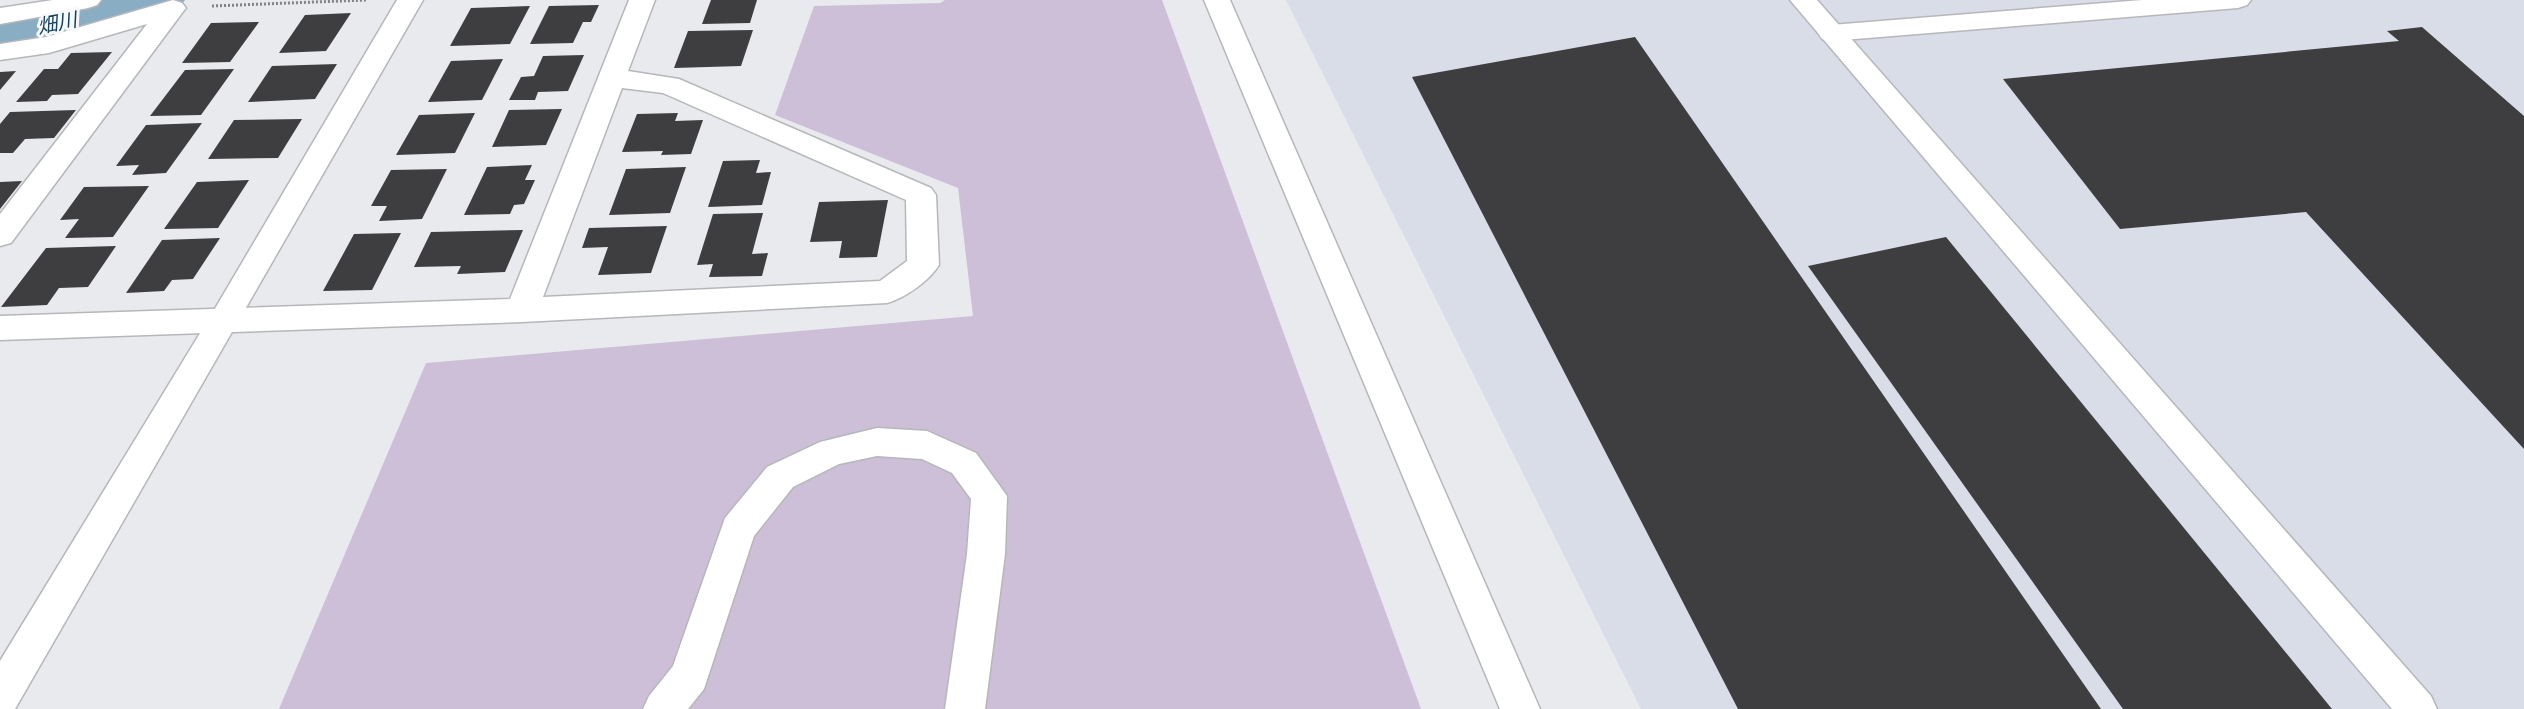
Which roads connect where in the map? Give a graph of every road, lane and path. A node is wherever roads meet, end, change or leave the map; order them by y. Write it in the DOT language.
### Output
graph roads {
  1 [pos="88,0"];
  2 [pos="373,0"];
  3 [pos="410,0"];
  4 [pos="642,0"];
  5 [pos="1217,0"];
  6 [pos="1803,0"];
  7 [pos="2238,0"];
  8 [pos="173,8"];
  9 [pos="0,16"];
  10 [pos="1831,33"];
  11 [pos="0,52"];
  12 [pos="613,78"];
  13 [pos="0,235"];
  14 [pos="522,310"];
  15 [pos="224,320"];
  16 [pos="0,328"];
  17 [pos="0,697"];
  18 [pos="663,709"];
  19 [pos="965,709"];
  20 [pos="1520,709"];
  21 [pos="2416,709"];
  1 -- 9 [label="street"];
  2 -- 8 [label="path"];
  3 -- 15 [label="street"];
  4 -- 12 [label="street"];
  5 -- 20 [label="street"];
  6 -- 10 [label="street"];
  7 -- 10 [label="street"];
  8 -- 11 [label="street"];
  8 -- 13 [label="street"];
  10 -- 21 [label="street"];
  12 -- 14 [label="street"];
  12 -- 14 [label="street"];
  14 -- 15 [label="street"];
  15 -- 16 [label="street"];
  15 -- 17 [label="street"];
  18 -- 19 [label="street"];
}
